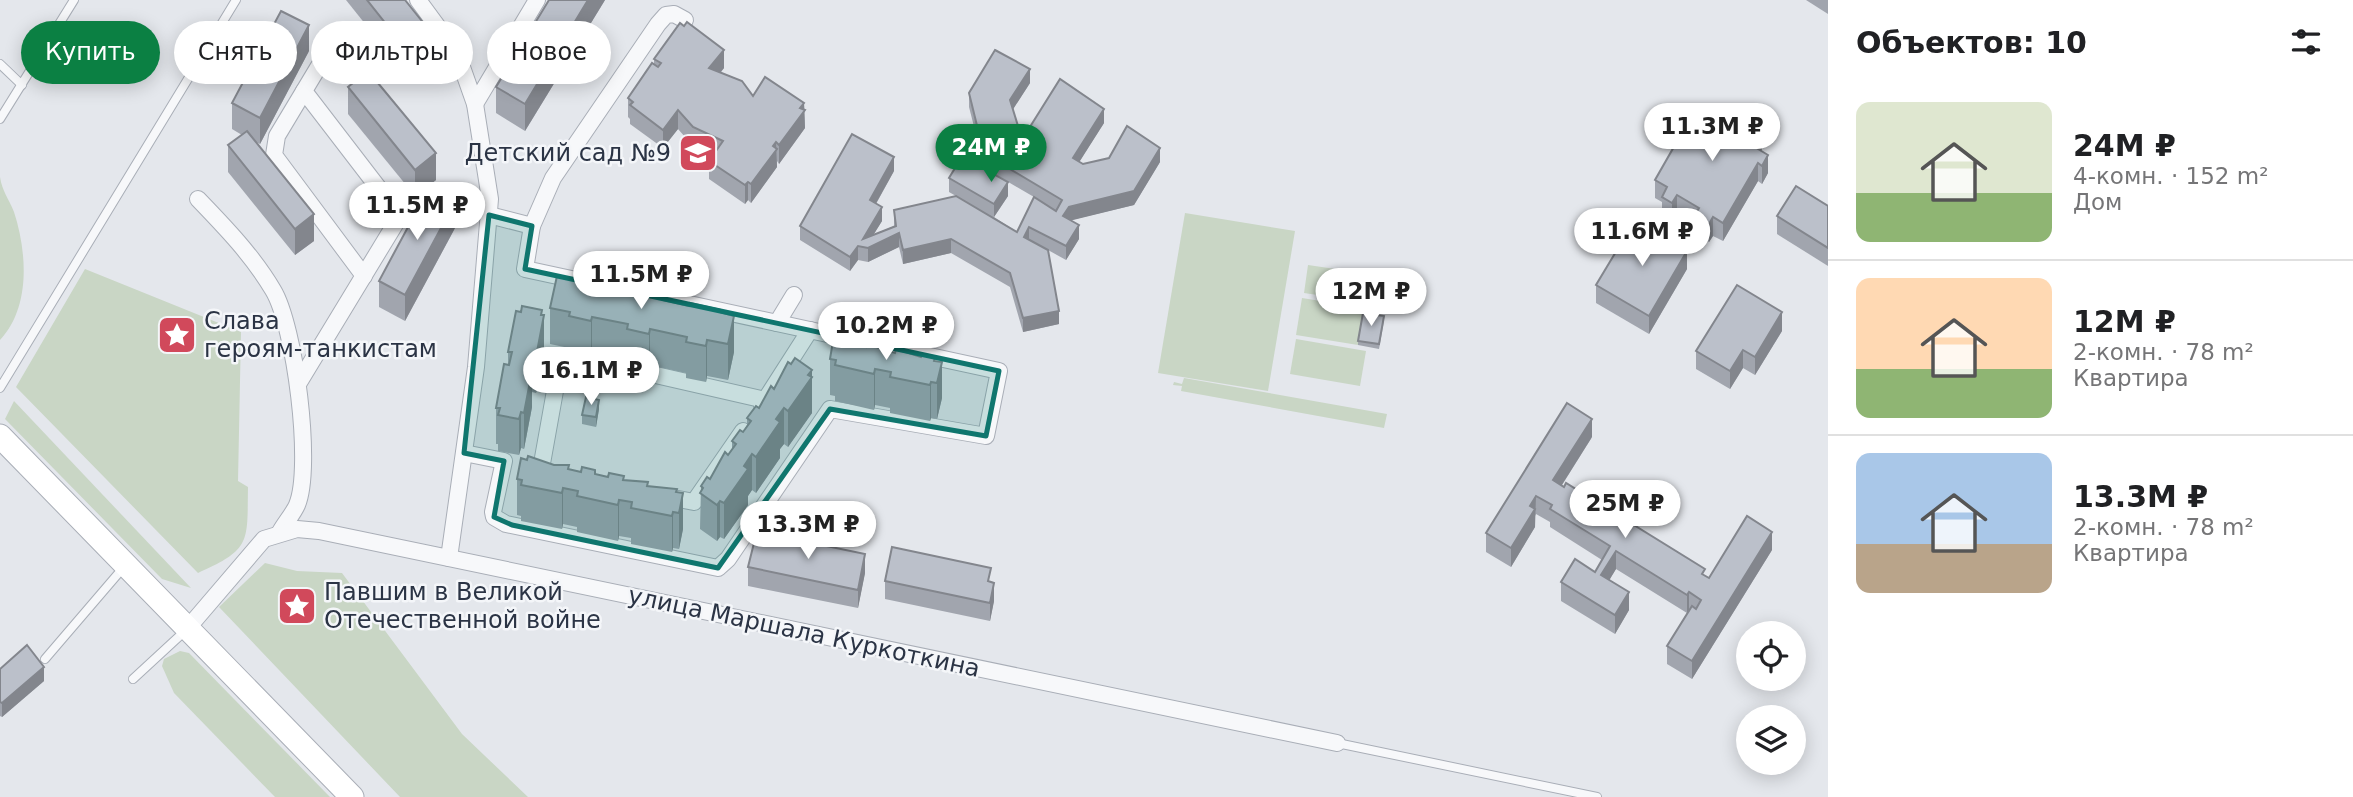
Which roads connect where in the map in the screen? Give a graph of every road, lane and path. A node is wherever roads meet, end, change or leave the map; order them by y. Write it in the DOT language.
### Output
graph roads {
  1 [pos="74,0"];
  2 [pos="236,0"];
  3 [pos="418,0"];
  4 [pos="537,0"];
  5 [pos="685,20"];
  6 [pos="0,64"];
  7 [pos="311,79"];
  8 [pos="22,85"];
  9 [pos="304,91"];
  10 [pos="475,104"];
  11 [pos="0,119"];
  12 [pos="198,199"];
  13 [pos="489,215"];
  14 [pos="532,226"];
  15 [pos="364,276"];
  16 [pos="591,283"];
  17 [pos="631,292"];
  18 [pos="794,295"];
  19 [pos="777,323"];
  20 [pos="810,330"];
  21 [pos="298,384"];
  22 [pos="0,388"];
  23 [pos="765,400"];
  24 [pos="0,436"];
  25 [pos="464,453"];
  26 [pos="529,466"];
  27 [pos="643,491"];
  28 [pos="280,532"];
  29 [pos="449,558"];
  30 [pos="125,565"];
  31 [pos="187,629"];
  32 [pos="45,659"];
  33 [pos="133,679"];
  34 [pos="1337,743"];
  35 [pos="352,797"];
  36 [pos="1597,797"];
  1 -- 8 [label="lane"];
  2 -- 22 [label="lane"];
  3 -- 10 [label="street"];
  4 -- 10 [label="street"];
  5 -- 14 [label="street"];
  6 -- 8 [label="lane"];
  7 -- 9 [label="street"];
  8 -- 11 [label="lane"];
  9 -- 15 [label="street"];
  9 -- 15 [label="street"];
  10 -- 13 [label="street"];
  12 -- 21 [label="street"];
  13 -- 14 [label="street"];
  13 -- 25 [label="street"];
  14 -- 16 [label="street"];
  15 -- 21 [label="street"];
  17 -- 19 [label="street"];
  18 -- 19 [label="street"];
  19 -- 20 [label="street"];
  20 -- 23 [label="street"];
  20 -- 26 [label="street"];
  21 -- 28 [label="street"];
  23 -- 26 [label="street"];
  23 -- 27 [label="street"];
  24 -- 30 [label="main road"];
  25 -- 26 [label="street"];
  25 -- 29 [label="street"];
  28 -- 29 [label="street, улица Маршала Куркоткина"];
  28 -- 31 [label="street"];
  29 -- 34 [label="street, улица Маршала Куркоткина"];
  30 -- 31 [label="main road"];
  30 -- 32 [label="lane"];
  31 -- 33 [label="lane"];
  31 -- 35 [label="main road"];
  34 -- 36 [label="lane"];
}
